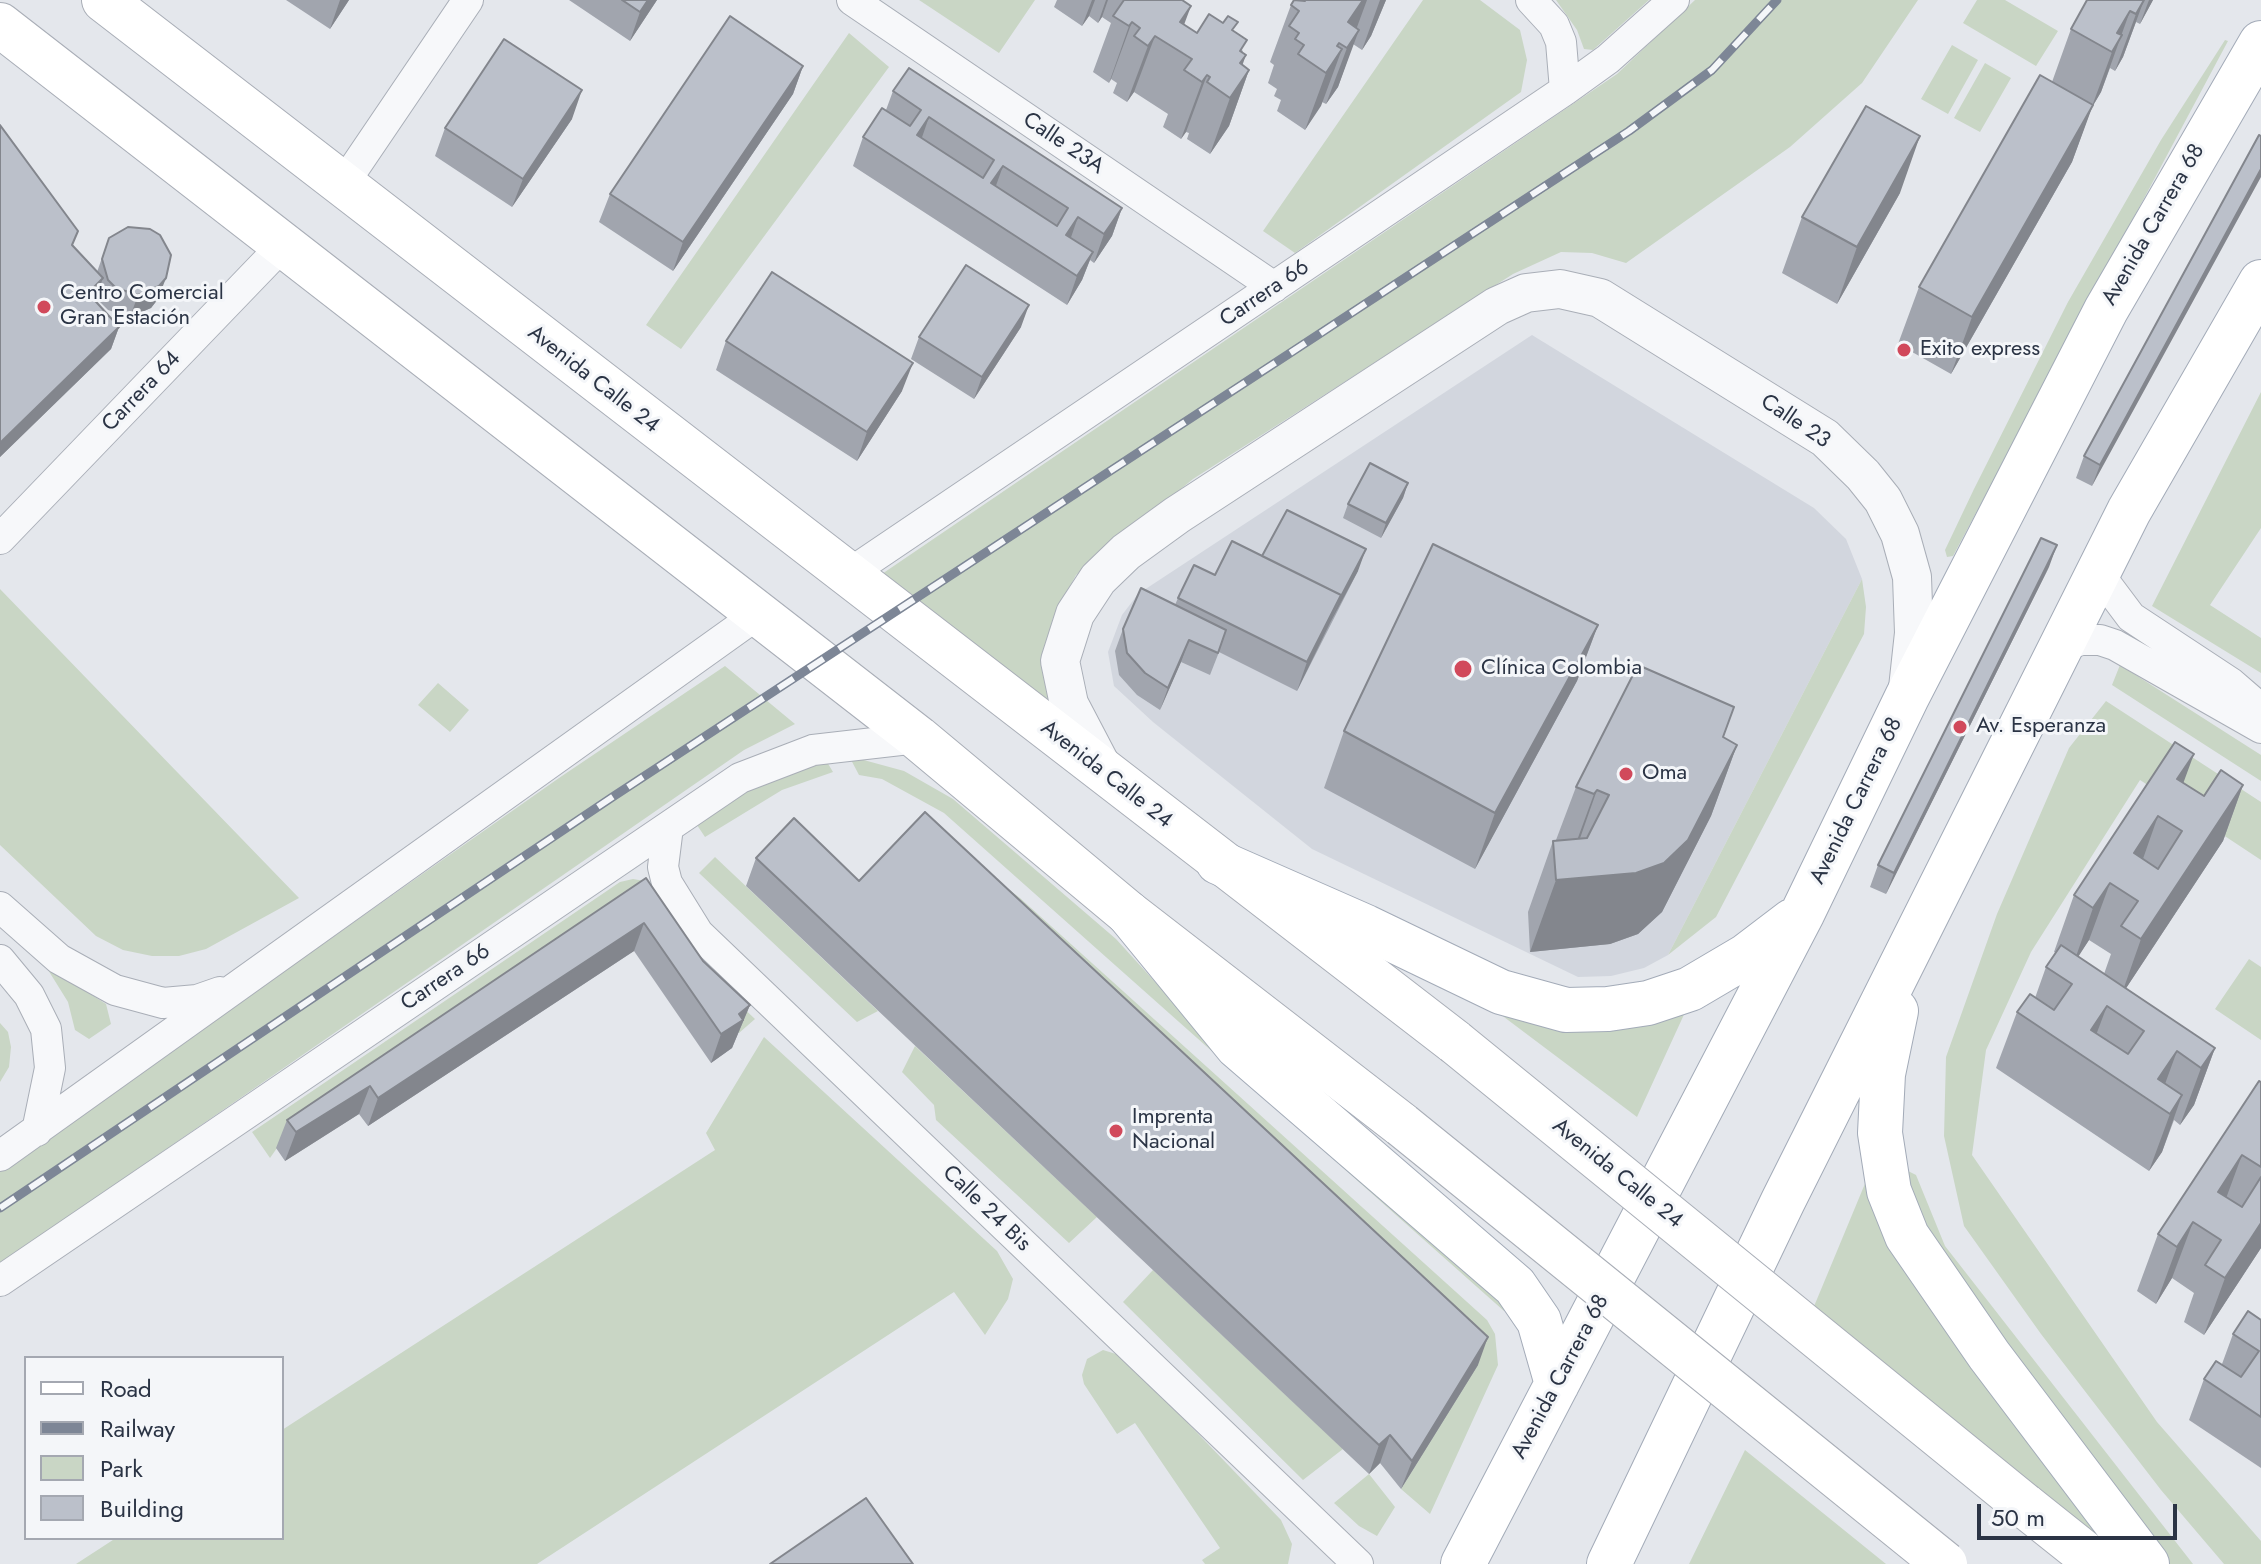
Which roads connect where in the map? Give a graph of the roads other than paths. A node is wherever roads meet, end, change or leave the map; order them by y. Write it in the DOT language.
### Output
graph roads {
  1 [pos="104,0"];
  2 [pos="468,0"];
  3 [pos="852,0"];
  4 [pos="1531,0"];
  5 [pos="1674,0"];
  6 [pos="0,25"];
  7 [pos="2261,43"];
  8 [pos="1565,90"];
  9 [pos="342,186"];
  10 [pos="283,245"];
  11 [pos="2261,282"];
  12 [pos="1274,287"];
  13 [pos="0,539"];
  14 [pos="2098,573"];
  15 [pos="847,575"];
  16 [pos="758,614"];
  17 [pos="2061,647"];
  18 [pos="1907,697"];
  19 [pos="2261,709"];
  20 [pos="2261,728"];
  21 [pos="918,738"];
  22 [pos="1108,777"];
  23 [pos="668,827"];
  24 [pos="1218,862"];
  25 [pos="0,907"];
  26 [pos="1803,912"];
  27 [pos="1128,913"];
  28 [pos="1912,943"];
  29 [pos="0,960"];
  30 [pos="241,985"];
  31 [pos="37,1131"];
  32 [pos="0,1156"];
  33 [pos="0,1281"];
  34 [pos="1557,1384"];
  35 [pos="1462,1562"];
  36 [pos="1358,1564"];
  37 [pos="1609,1564"];
  38 [pos="1945,1564"];
  39 [pos="2098,1564"];
  40 [pos="2147,1564"];
  1 -- 9 [label="main road, Avenida Calle 24"];
  2 -- 9 [label="street"];
  3 -- 12 [label="street, Calle 23A"];
  4 -- 8 [label="street"];
  5 -- 8 [label="street, Carrera 66"];
  6 -- 10 [label="main road"];
  7 -- 18 [label="main road, Avenida Carrera 68"];
  8 -- 12 [label="street, Carrera 66"];
  9 -- 15 [label="main road, Avenida Calle 24"];
  10 -- 13 [label="street, Carrera 64"];
  10 -- 16 [label="main road"];
  11 -- 14 [label="main road"];
  12 -- 15 [label="street, Carrera 66"];
  14 -- 17 [label="main road"];
  14 -- 19 [label="street"];
  15 -- 22 [label="main road, Avenida Calle 24"];
  16 -- 21 [label="main road"];
  16 -- 30 [label="street"];
  17 -- 20 [label="street"];
  17 -- 28 [label="main road"];
  18 -- 22 [label="street, Calle 23"];
  18 -- 26 [label="main road, Avenida Carrera 68"];
  21 -- 23 [label="street, Carrera 66"];
  21 -- 27 [label="main road"];
  22 -- 24 [label="main road, Avenida Calle 24"];
  23 -- 33 [label="street, Carrera 66"];
  23 -- 36 [label="street, Calle 24 Bis"];
  24 -- 26 [label="main road"];
  24 -- 39 [label="main road, Avenida Calle 24, bridge"];
  25 -- 30 [label="street"];
  26 -- 34 [label="main road, Avenida Carrera 68"];
  27 -- 34 [label="main road"];
  27 -- 38 [label="main road, bridge"];
  28 -- 37 [label="main road"];
  28 -- 40 [label="main road"];
  29 -- 31 [label="street"];
  30 -- 31 [label="street"];
  31 -- 32 [label="street"];
  34 -- 35 [label="main road, Avenida Carrera 68"];
}
